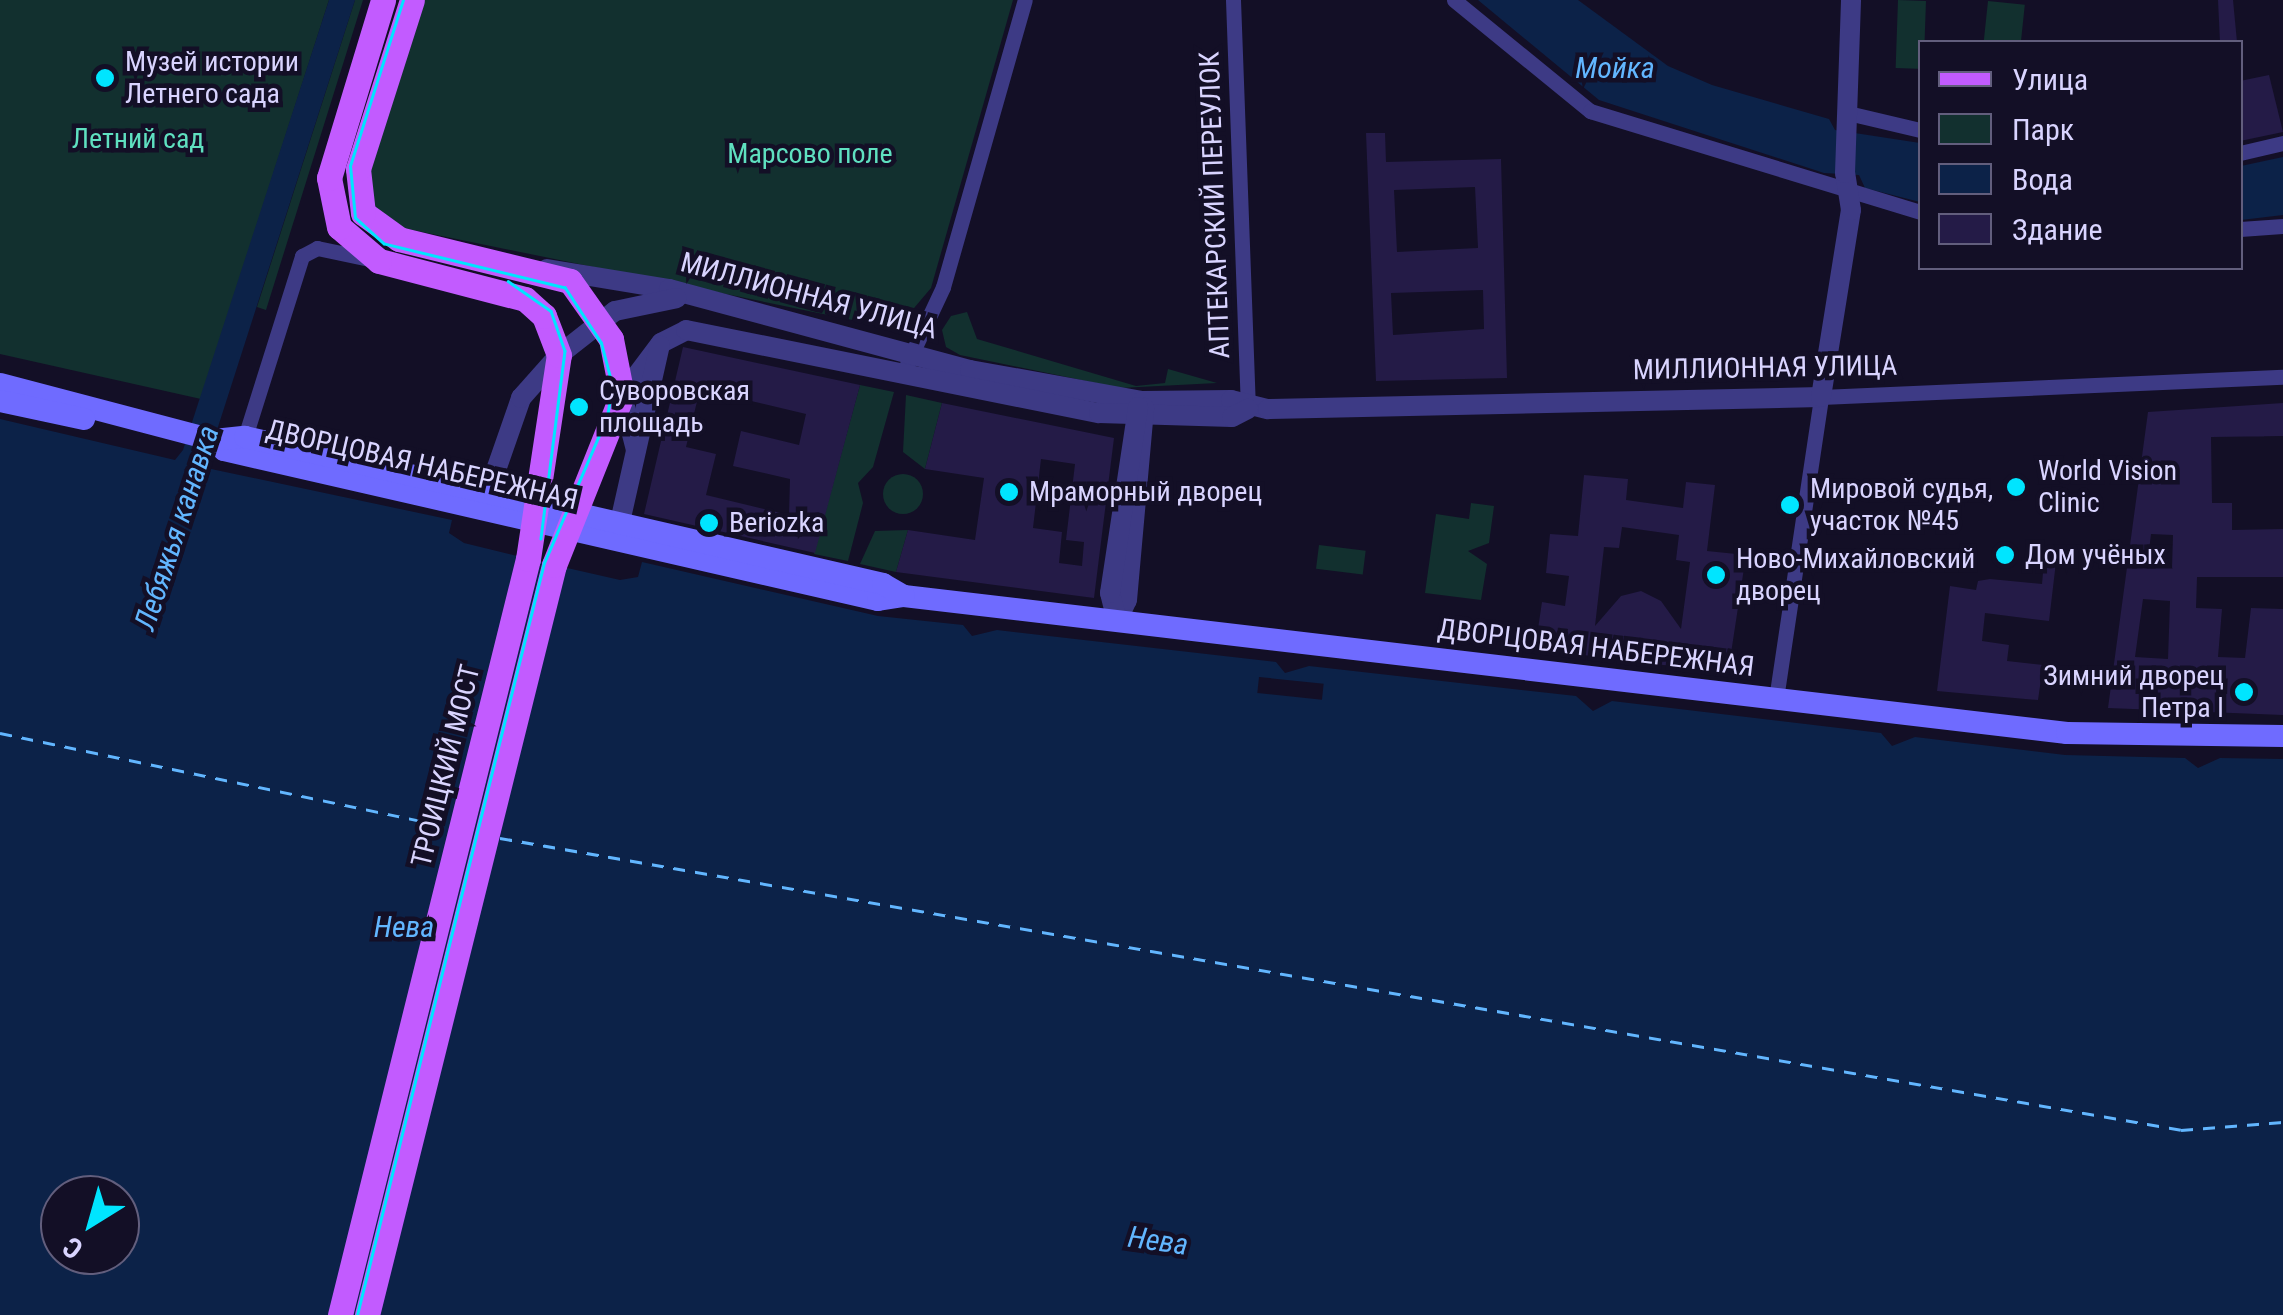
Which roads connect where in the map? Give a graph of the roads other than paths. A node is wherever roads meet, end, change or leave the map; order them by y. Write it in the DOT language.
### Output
graph roads {
  1 [pos="383,0"];
  2 [pos="412,0"];
  3 [pos="1025,0"];
  4 [pos="1232,0"];
  5 [pos="1454,0"];
  6 [pos="1851,0"];
  7 [pos="1848,122"];
  8 [pos="1918,130"];
  9 [pos="2283,143"];
  10 [pos="2243,153"];
  11 [pos="1849,195"];
  12 [pos="1918,212"];
  13 [pos="2283,226"];
  14 [pos="2243,228"];
  15 [pos="378,261"];
  16 [pos="545,269"];
  17 [pos="684,297"];
  18 [pos="601,318"];
  19 [pos="661,343"];
  20 [pos="559,354"];
  21 [pos="908,363"];
  22 [pos="2283,378"];
  23 [pos="0,384"];
  24 [pos="622,394"];
  25 [pos="1821,397"];
  26 [pos="0,401"];
  27 [pos="1248,409"];
  28 [pos="1141,412"];
  29 [pos="162,427"];
  30 [pos="245,438"];
  31 [pos="214,440"];
  32 [pos="636,450"];
  33 [pos="488,493"];
  34 [pos="536,513"];
  35 [pos="568,520"];
  36 [pos="620,522"];
  37 [pos="541,562"];
  38 [pos="904,596"];
  39 [pos="1117,620"];
  40 [pos="1776,699"];
  41 [pos="2283,736"];
  42 [pos="340,1315"];
  43 [pos="367,1315"];
  1 -- 15 [label="main road"];
  2 -- 16 [label="main road, МИЛЛИОННАЯ УЛИЦА"];
  3 -- 21 [label="street"];
  4 -- 27 [label="street, АПТЕКАРСКИЙ ПЕРЕУЛОК"];
  5 -- 11 [label="street"];
  6 -- 7 [label="street"];
  7 -- 8 [label="street"];
  7 -- 11 [label="street"];
  9 -- 10 [label="street"];
  11 -- 12 [label="street"];
  11 -- 25 [label="street"];
  13 -- 14 [label="street"];
  15 -- 20 [label="main road"];
  15 -- 30 [label="street"];
  16 -- 17 [label="street, МИЛЛИОННАЯ УЛИЦА"];
  16 -- 18 [label="main road"];
  17 -- 18 [label="street"];
  17 -- 21 [label="street, МИЛЛИОННАЯ УЛИЦА"];
  18 -- 20 [label="street"];
  18 -- 24 [label="main road"];
  19 -- 21 [label="street, МИЛЛИОННАЯ УЛИЦА"];
  19 -- 24 [label="street"];
  19 -- 32 [label="street"];
  20 -- 33 [label="street"];
  20 -- 34 [label="main road"];
  21 -- 28 [label="street, МИЛЛИОННАЯ УЛИЦА"];
  22 -- 25 [label="street, МИЛЛИОННАЯ УЛИЦА"];
  23 -- 29 [label="main road"];
  24 -- 32 [label="street"];
  24 -- 35 [label="main road"];
  25 -- 27 [label="street, МИЛЛИОННАЯ УЛИЦА"];
  25 -- 40 [label="street"];
  26 -- 29 [label="main road"];
  27 -- 28 [label="street, МИЛЛИОННАЯ УЛИЦА"];
  28 -- 39 [label="street"];
  29 -- 31 [label="main road"];
  30 -- 31 [label="main road, ДВОРЦОВАЯ НАБЕРЕЖНАЯ"];
  30 -- 33 [label="main road, ДВОРЦОВАЯ НАБЕРЕЖНАЯ"];
  31 -- 34 [label="main road, ДВОРЦОВАЯ НАБЕРЕЖНАЯ"];
  32 -- 36 [label="street"];
  33 -- 34 [label="main road, ДВОРЦОВАЯ НАБЕРЕЖНАЯ"];
  34 -- 35 [label="main road, ДВОРЦОВАЯ НАБЕРЕЖНАЯ"];
  34 -- 37 [label="main road, ТРОИЦКИЙ МОСТ"];
  35 -- 36 [label="main road, ДВОРЦОВАЯ НАБЕРЕЖНАЯ"];
  35 -- 37 [label="main road, ТРОИЦКИЙ МОСТ"];
  35 -- 38 [label="main road, ДВОРЦОВАЯ НАБЕРЕЖНАЯ"];
  36 -- 38 [label="main road, ДВОРЦОВАЯ НАБЕРЕЖНАЯ"];
  37 -- 42 [label="main road, ТРОИЦКИЙ МОСТ"];
  37 -- 43 [label="main road, ТРОИЦКИЙ МОСТ"];
  38 -- 39 [label="main road, ДВОРЦОВАЯ НАБЕРЕЖНАЯ"];
  39 -- 40 [label="main road, ДВОРЦОВАЯ НАБЕРЕЖНАЯ"];
  40 -- 41 [label="main road, ДВОРЦОВАЯ НАБЕРЕЖНАЯ"];
}
